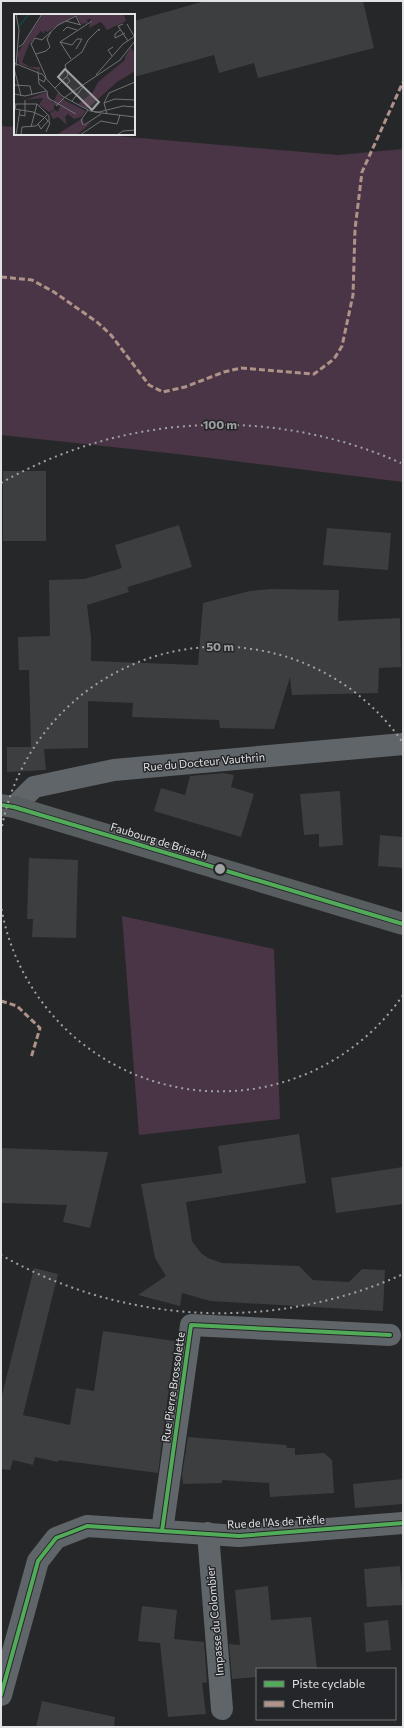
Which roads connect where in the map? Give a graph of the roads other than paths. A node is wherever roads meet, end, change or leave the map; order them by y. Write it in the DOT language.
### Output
graph roads {
  1 [pos="403,744"];
  2 [pos="8,806"];
  3 [pos="403,924"];
  4 [pos="390,1335"];
  5 [pos="403,1523"];
  6 [pos="162,1530"];
  7 [pos="208,1533"];
  8 [pos="1,1695"];
  9 [pos="222,1709"];
  1 -- 2 [label="street, Rue du Docteur Vauthrin"];
  2 -- 3 [label="main road, Faubourg de Brisach"];
  4 -- 6 [label="street, Rue Pierre Brossolette"];
  5 -- 7 [label="street, Rue de l'As de Trèfle"];
  6 -- 7 [label="street, Rue de l'As de Trèfle"];
  6 -- 8 [label="street, Rue de l'As de Trèfle"];
  7 -- 9 [label="street, Impasse du Colombier"];
}
